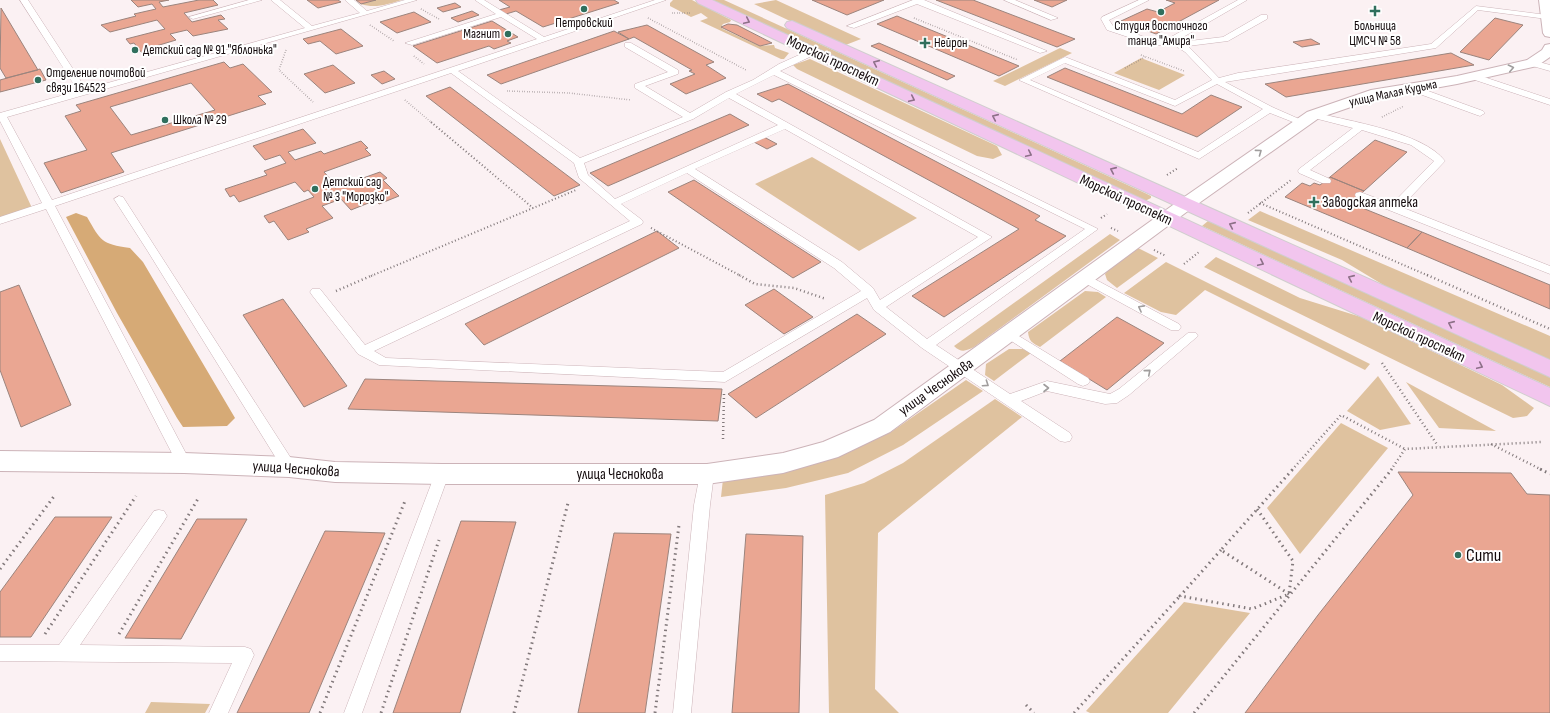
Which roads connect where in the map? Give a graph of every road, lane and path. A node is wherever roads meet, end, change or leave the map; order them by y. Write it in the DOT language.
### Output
graph roads {
  1 [pos="24,0"];
  2 [pos="258,0"];
  3 [pos="275,0"];
  4 [pos="349,0"];
  5 [pos="412,0"];
  6 [pos="479,0"];
  7 [pos="662,0"];
  8 [pos="702,0"];
  9 [pos="919,0"];
  10 [pos="1008,0"];
  11 [pos="1145,0"];
  12 [pos="1243,0"];
  13 [pos="634,10"];
  14 [pos="1547,10"];
  15 [pos="365,14"];
  16 [pos="502,14"];
  17 [pos="907,15"];
  18 [pos="193,17"];
  19 [pos="1264,17"];
  20 [pos="776,18"];
  21 [pos="1054,18"];
  22 [pos="851,26"];
  23 [pos="311,29"];
  24 [pos="1550,33"];
  25 [pos="291,34"];
  26 [pos="544,40"];
  27 [pos="1172,40"];
  28 [pos="409,42"];
  29 [pos="628,45"];
  30 [pos="1180,45"];
  31 [pos="1550,48"];
  32 [pos="1043,50"];
  33 [pos="813,52"];
  34 [pos="1018,60"];
  35 [pos="1532,63"];
  36 [pos="1550,68"];
  37 [pos="453,71"];
  38 [pos="776,72"];
  39 [pos="1472,76"];
  40 [pos="763,78"];
  41 [pos="1217,81"];
  42 [pos="1409,88"];
  43 [pos="394,91"];
  44 [pos="482,91"];
  45 [pos="84,93"];
  46 [pos="729,94"];
  47 [pos="1428,95"];
  48 [pos="637,101"];
  49 [pos="1550,102"];
  50 [pos="1269,109"];
  51 [pos="1480,113"];
  52 [pos="325,114"];
  53 [pos="1,116"];
  54 [pos="690,117"];
  55 [pos="1307,118"];
  56 [pos="785,125"];
  57 [pos="1360,127"];
  58 [pos="579,162"];
  59 [pos="1178,168"];
  60 [pos="688,169"];
  61 [pos="1303,171"];
  62 [pos="1167,175"];
  63 [pos="1326,181"];
  64 [pos="590,184"];
  65 [pos="1360,195"];
  66 [pos="119,199"];
  67 [pos="614,203"];
  68 [pos="1260,203"];
  69 [pos="1186,204"];
  70 [pos="49,206"];
  71 [pos="533,208"];
  72 [pos="1394,208"];
  73 [pos="1244,216"];
  74 [pos="1165,219"];
  75 [pos="0,222"];
  76 [pos="638,222"];
  77 [pos="1203,249"];
  78 [pos="1184,264"];
  79 [pos="1550,270"];
  80 [pos="1085,278"];
  81 [pos="869,291"];
  82 [pos="319,295"];
  83 [pos="845,306"];
  84 [pos="878,308"];
  85 [pos="1175,326"];
  86 [pos="1550,329"];
  87 [pos="1009,334"];
  88 [pos="1192,336"];
  89 [pos="926,345"];
  90 [pos="363,351"];
  91 [pos="1382,363"];
  92 [pos="963,368"];
  93 [pos="1550,369"];
  94 [pos="725,377"];
  95 [pos="1083,381"];
  96 [pos="1550,398"];
  97 [pos="1010,399"];
  98 [pos="1064,437"];
  99 [pos="723,439"];
  100 [pos="1542,442"];
  101 [pos="1491,444"];
  102 [pos="1438,446"];
  103 [pos="1405,449"];
  104 [pos="0,461"];
  105 [pos="184,463"];
  106 [pos="289,467"];
  107 [pos="442,474"];
  108 [pos="707,474"];
  109 [pos="1550,474"];
  110 [pos="55,495"];
  111 [pos="136,496"];
  112 [pos="199,497"];
  113 [pos="404,501"];
  114 [pos="568,502"];
  115 [pos="1257,509"];
  116 [pos="159,516"];
  117 [pos="679,520"];
  118 [pos="442,532"];
  119 [pos="1221,550"];
  120 [pos="0,569"];
  121 [pos="1289,594"];
  122 [pos="1180,596"];
  123 [pos="117,637"];
  124 [pos="43,638"];
  125 [pos="0,653"];
  126 [pos="64,653"];
  127 [pos="1026,705"];
  128 [pos="218,713"];
  129 [pos="320,713"];
  130 [pos="353,713"];
  131 [pos="381,713"];
  132 [pos="514,713"];
  133 [pos="655,713"];
  134 [pos="682,713"];
  135 [pos="1034,713"];
  136 [pos="1074,713"];
  137 [pos="1194,713"];
  1 -- 45 [label="lane"];
  2 -- 18 [label="lane"];
  3 -- 23 [label="lane"];
  4 -- 15 [label="lane"];
  5 -- 15 [label="lane"];
  6 -- 16 [label="lane"];
  7 -- 13 [label="lane"];
  8 -- 33 [label="main road, Морской проспект, one-way"];
  9 -- 22 [label="lane"];
  9 -- 32 [label="lane"];
  10 -- 21 [label="lane"];
  11 -- 27 [label="lane"];
  12 -- 27 [label="lane"];
  13 -- 26 [label="lane"];
  13 -- 40 [label="path"];
  14 -- 24 [label="street"];
  14 -- 41 [label="lane"];
  15 -- 23 [label="lane"];
  16 -- 26 [label="lane"];
  16 -- 28 [label="lane"];
  17 -- 34 [label="path"];
  19 -- 30 [label="lane"];
  69 -- 20 [label="main road, Морской проспект, one-way"];
  23 -- 25 [label="lane"];
  25 -- 45 [label="lane"];
  25 -- 52 [label="path"];
  26 -- 37 [label="lane"];
  27 -- 30 [label="lane"];
  29 -- 54 [label="lane"];
  30 -- 41 [label="lane"];
  31 -- 35 [label="street, улица Малая Кудьма"];
  33 -- 38 [label="lane"];
  33 -- 74 [label="main road, Морской проспект, one-way"];
  35 -- 36 [label="lane"];
  39 -- 35 [label="street, улица Малая Кудьма, one-way"];
  37 -- 43 [label="lane"];
  37 -- 44 [label="lane"];
  38 -- 40 [label="lane"];
  38 -- 89 [label="lane"];
  39 -- 42 [label="street, улица Малая Кудьма"];
  39 -- 49 [label="lane"];
  40 -- 46 [label="lane"];
  41 -- 50 [label="lane"];
  41 -- 50 [label="lane"];
  42 -- 47 [label="lane"];
  42 -- 55 [label="street, улица Малая Кудьма"];
  43 -- 52 [label="lane"];
  43 -- 71 [label="path"];
  44 -- 48 [label="path"];
  44 -- 58 [label="lane"];
  45 -- 53 [label="lane"];
  46 -- 54 [label="lane"];
  46 -- 56 [label="lane"];
  47 -- 51 [label="lane"];
  47 -- 57 [label="path"];
  50 -- 55 [label="lane"];
  52 -- 70 [label="lane"];
  53 -- 70 [label="lane"];
  54 -- 58 [label="lane"];
  55 -- 57 [label="lane"];
  69 -- 55 [label="street, улица Малая Кудьма, one-way"];
  56 -- 60 [label="lane"];
  56 -- 84 [label="lane"];
  57 -- 61 [label="lane"];
  57 -- 72 [label="lane"];
  58 -- 64 [label="lane"];
  59 -- 62 [label="path"];
  60 -- 67 [label="lane"];
  60 -- 81 [label="lane"];
  61 -- 63 [label="lane"];
  61 -- 68 [label="path"];
  64 -- 67 [label="lane"];
  64 -- 71 [label="path"];
  65 -- 72 [label="lane"];
  66 -- 106 [label="lane"];
  67 -- 76 [label="lane"];
  68 -- 73 [label="path"];
  68 -- 86 [label="path"];
  69 -- 74 [label="street, улица Малая Кудьма"];
  93 -- 69 [label="main road, Морской проспект, one-way"];
  70 -- 75 [label="lane"];
  70 -- 105 [label="lane"];
  71 -- 82 [label="path"];
  72 -- 79 [label="lane"];
  74 -- 80 [label="street, улица Чеснокова"];
  74 -- 96 [label="main road, Морской проспект, one-way"];
  76 -- 83 [label="path"];
  76 -- 90 [label="lane"];
  77 -- 78 [label="path"];
  85 -- 80 [label="lane, one-way"];
  80 -- 87 [label="street, улица Чеснокова"];
  81 -- 83 [label="lane"];
  81 -- 84 [label="lane"];
  82 -- 90 [label="lane"];
  83 -- 94 [label="lane"];
  84 -- 89 [label="lane"];
  87 -- 92 [label="street, улица Чеснокова"];
  87 -- 95 [label="lane"];
  97 -- 88 [label="lane, one-way"];
  89 -- 92 [label="lane"];
  90 -- 94 [label="lane"];
  91 -- 102 [label="path"];
  92 -- 97 [label="lane, one-way"];
  92 -- 108 [label="street, улица Чеснокова"];
  94 -- 99 [label="path"];
  97 -- 98 [label="lane"];
  100 -- 101 [label="path"];
  101 -- 102 [label="path"];
  101 -- 109 [label="path"];
  102 -- 103 [label="path"];
  103 -- 115 [label="path"];
  103 -- 121 [label="path"];
  104 -- 105 [label="street, улица Чеснокова"];
  105 -- 106 [label="street, улица Чеснокова"];
  106 -- 107 [label="street, улица Чеснокова"];
  107 -- 108 [label="street, улица Чеснокова"];
  107 -- 130 [label="lane"];
  108 -- 134 [label="lane"];
  110 -- 120 [label="path"];
  111 -- 124 [label="path"];
  112 -- 123 [label="path"];
  113 -- 129 [label="path"];
  114 -- 132 [label="path"];
  115 -- 119 [label="path"];
  115 -- 121 [label="path"];
  116 -- 126 [label="lane"];
  117 -- 133 [label="path"];
  118 -- 131 [label="path"];
  119 -- 121 [label="path"];
  119 -- 122 [label="path"];
  121 -- 122 [label="path"];
  121 -- 137 [label="path"];
  122 -- 136 [label="path"];
  125 -- 126 [label="lane"];
  126 -- 128 [label="lane"];
  127 -- 135 [label="path"];
}
